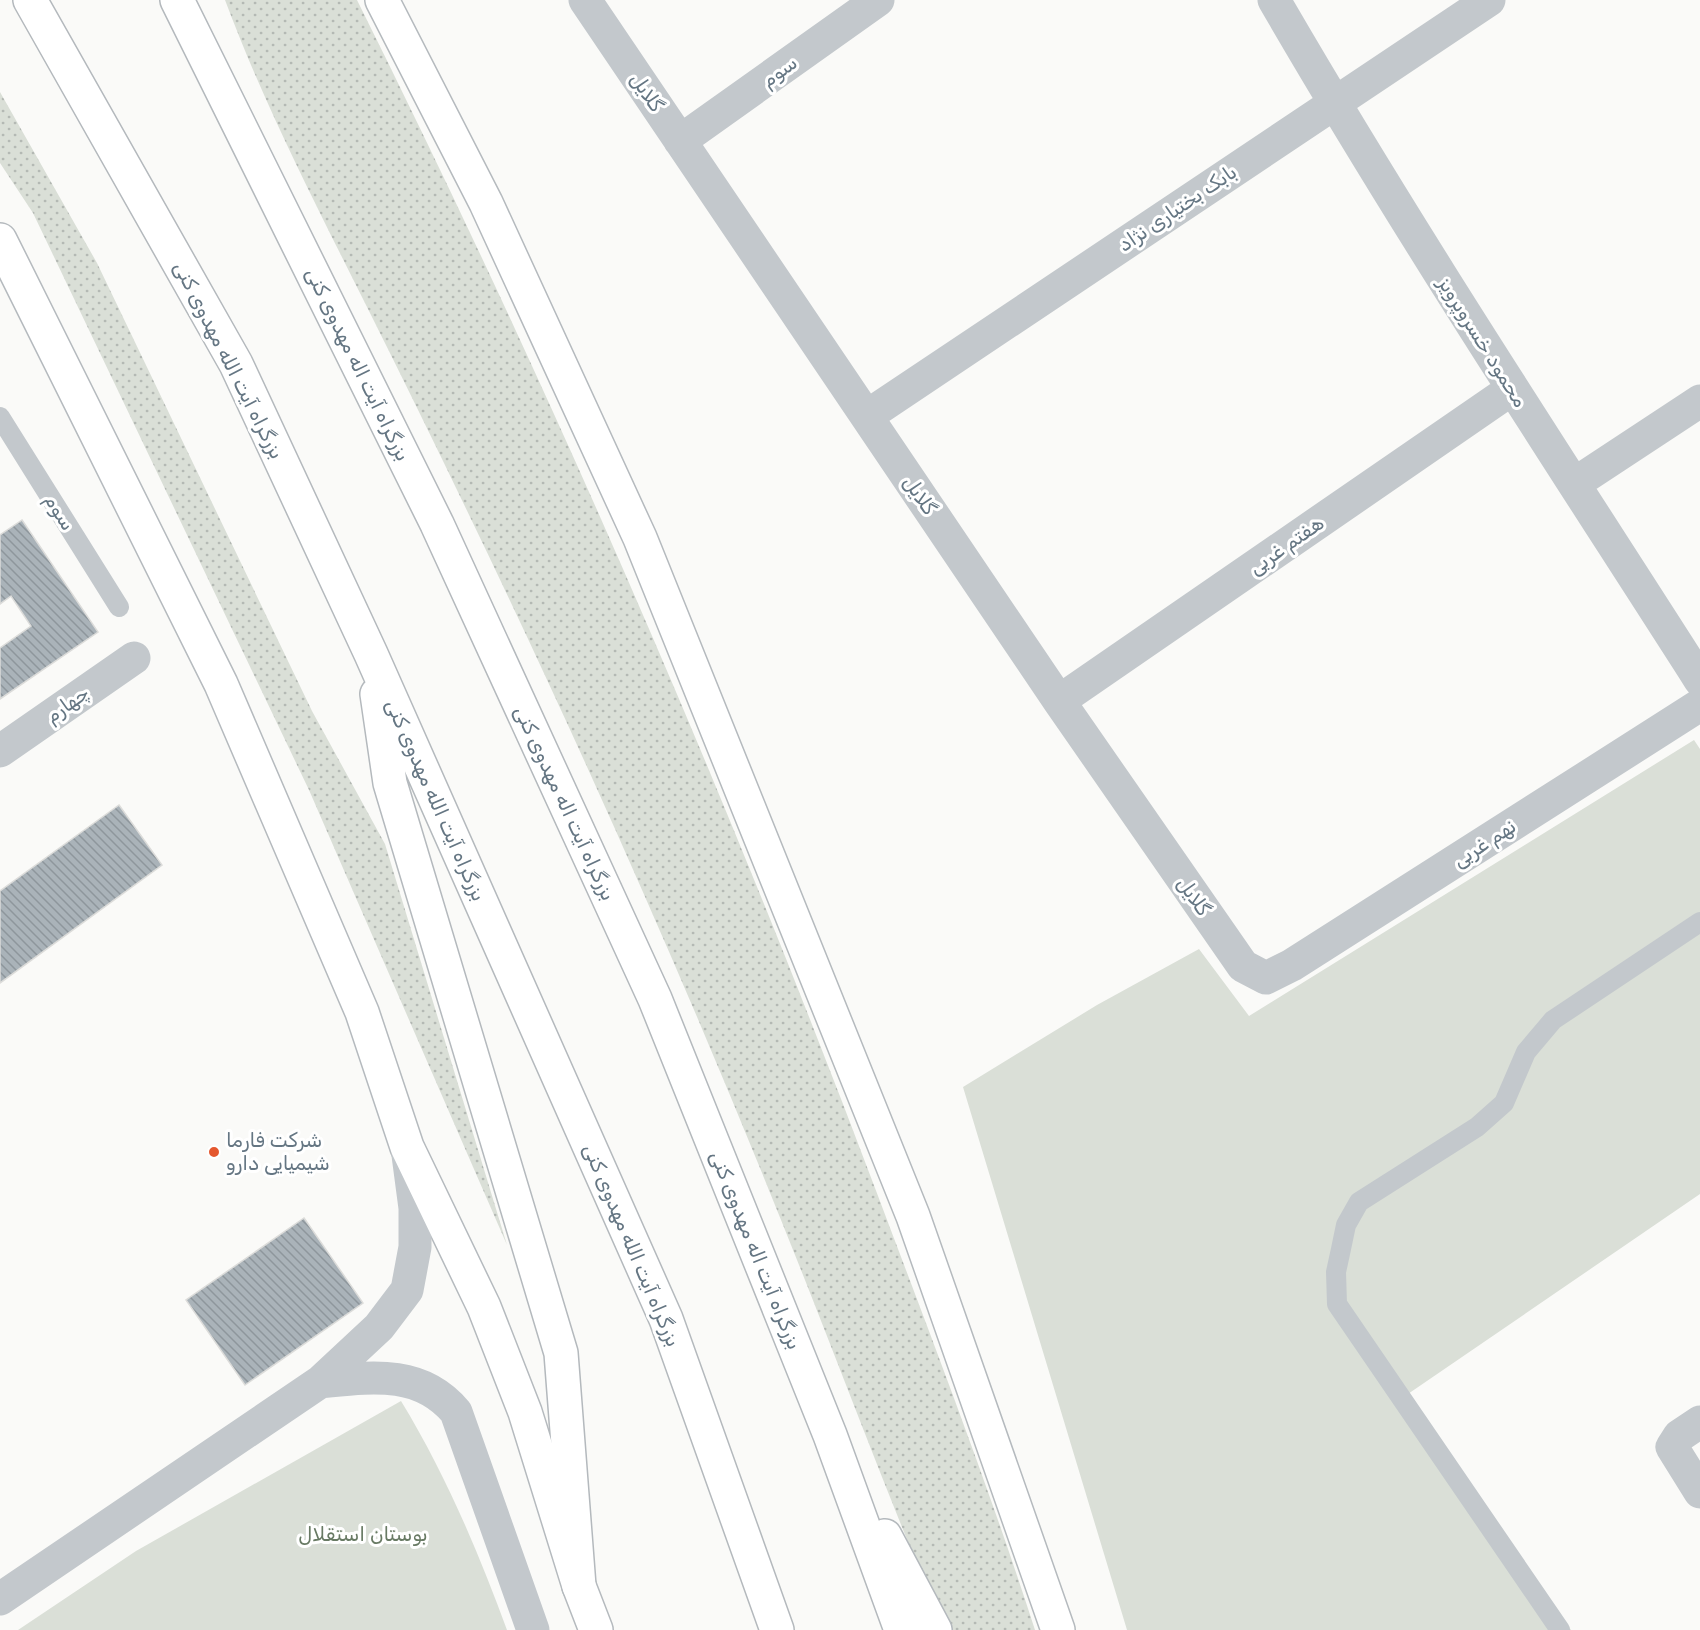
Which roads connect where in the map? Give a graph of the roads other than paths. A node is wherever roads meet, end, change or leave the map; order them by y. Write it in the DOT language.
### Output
graph roads {
  1 [pos="30,0"];
  2 [pos="177,0"];
  3 [pos="382,0"];
  4 [pos="585,0"];
  5 [pos="878,0"];
  6 [pos="1274,0"];
  7 [pos="1489,0"];
  8 [pos="1334,103"];
  9 [pos="680,141"];
  10 [pos="0,240"];
  11 [pos="1512,389"];
  12 [pos="1700,401"];
  13 [pos="867,416"];
  14 [pos="0,417"];
  15 [pos="1574,484"];
  16 [pos="119,608"];
  17 [pos="371,654"];
  18 [pos="135,658"];
  19 [pos="1700,680"];
  20 [pos="1059,701"];
  21 [pos="1700,705"];
  22 [pos="0,751"];
  23 [pos="1700,922"];
  24 [pos="1266,978"];
  25 [pos="407,1147"];
  26 [pos="320,1382"];
  27 [pos="1700,1422"];
  28 [pos="830,1435"];
  29 [pos="1700,1492"];
  30 [pos="579,1586"];
  31 [pos="0,1599"];
  32 [pos="533,1630"];
  33 [pos="596,1630"];
  34 [pos="777,1630"];
  35 [pos="901,1630"];
  36 [pos="935,1630"];
  37 [pos="1058,1630"];
  38 [pos="1560,1630"];
  1 -- 17 [label="main road, بزرگراه آیت الله مهدوی کنی"];
  2 -- 28 [label="main road, بزرگراه آیت اله مهدوی کنی"];
  3 -- 37 [label="main road"];
  4 -- 9 [label="street, گلایل"];
  5 -- 9 [label="street, سوم"];
  6 -- 8 [label="street, محمود خسروپرویز"];
  7 -- 8 [label="street, بابک بختیاری نژاد"];
  8 -- 11 [label="street, محمود خسروپرویز"];
  8 -- 13 [label="street, بابک بختیاری نژاد"];
  9 -- 13 [label="street, گلایل"];
  10 -- 25 [label="main road"];
  11 -- 15 [label="street, محمود خسروپرویز"];
  11 -- 20 [label="street, هفتم غربی"];
  12 -- 15 [label="street"];
  13 -- 20 [label="street, گلایل"];
  14 -- 16 [label="lane, سوم"];
  15 -- 19 [label="street, محمود خسروپرویز"];
  17 -- 30 [label="main road"];
  17 -- 34 [label="main road, بزرگراه آیت الله مهدوی کنی"];
  18 -- 22 [label="street, چهارم"];
  20 -- 24 [label="street, گلایل"];
  21 -- 24 [label="street, نهم غربی"];
  23 -- 38 [label="lane"];
  25 -- 26 [label="street"];
  25 -- 30 [label="main road"];
  26 -- 31 [label="street"];
  26 -- 32 [label="street"];
  27 -- 29 [label="street"];
  28 -- 35 [label="main road, بزرگراه آیت اله مهدوی کنی"];
  28 -- 36 [label="main road"];
  30 -- 33 [label="main road"];
}
